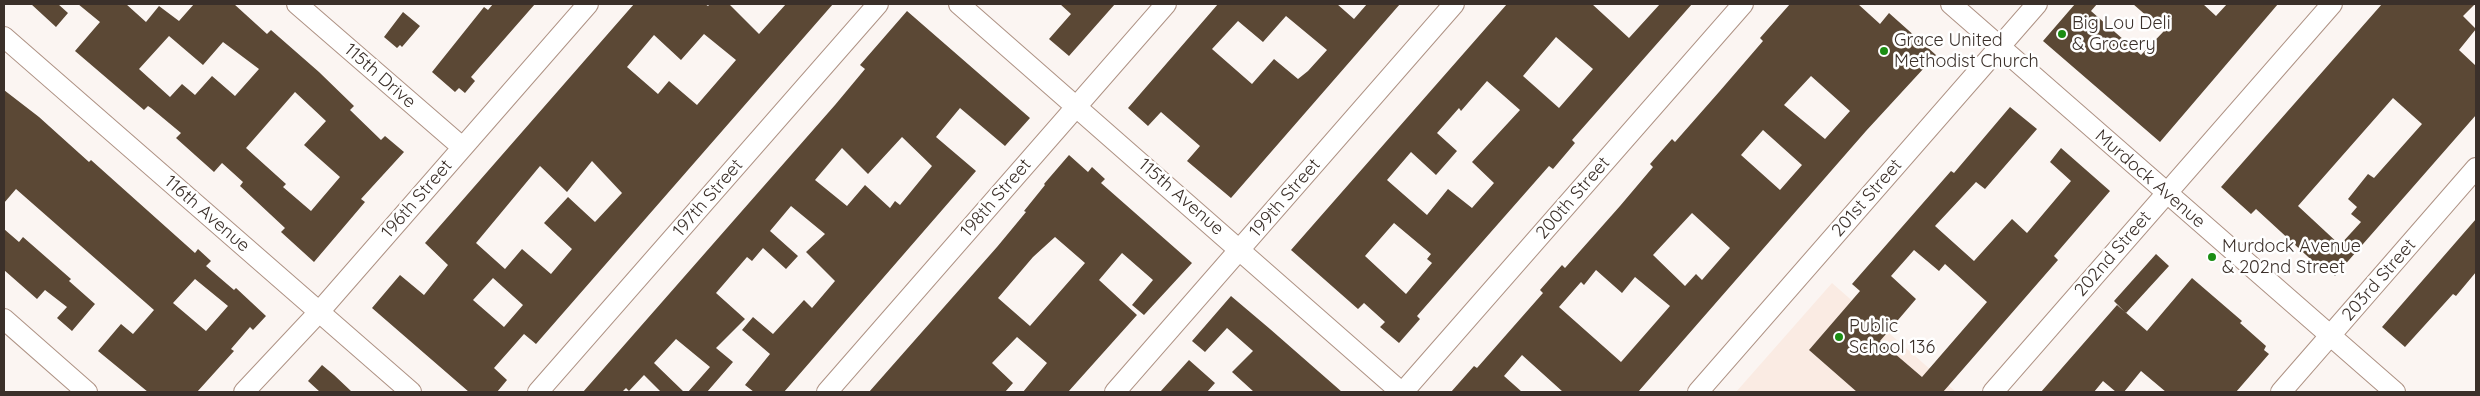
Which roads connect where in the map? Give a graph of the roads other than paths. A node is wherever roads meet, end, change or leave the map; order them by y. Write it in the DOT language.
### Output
graph roads {
  1 [pos="297,4"];
  2 [pos="588,4"];
  3 [pos="878,4"];
  4 [pos="959,4"];
  5 [pos="1166,4"];
  6 [pos="1454,4"];
  7 [pos="1743,4"];
  8 [pos="1951,4"];
  9 [pos="2037,4"];
  10 [pos="2332,4"];
  11 [pos="4,36"];
  12 [pos="2000,46"];
  13 [pos="1077,106"];
  14 [pos="462,147"];
  15 [pos="2476,168"];
  16 [pos="2166,193"];
  17 [pos="1240,249"];
  18 [pos="319,312"];
  19 [pos="4,319"];
  20 [pos="2330,336"];
  21 [pos="87,392"];
  22 [pos="244,392"];
  23 [pos="411,392"];
  24 [pos="538,392"];
  25 [pos="827,392"];
  26 [pos="1115,392"];
  27 [pos="1402,392"];
  28 [pos="1698,392"];
  29 [pos="1993,392"];
  30 [pos="2281,392"];
  31 [pos="2395,392"];
  1 -- 14 [label="street, 115th Drive"];
  2 -- 14 [label="street, 196th Street"];
  3 -- 24 [label="street, 197th Street"];
  4 -- 13 [label="street, 115th Avenue"];
  5 -- 13 [label="street, 198th Street"];
  6 -- 17 [label="street, 199th Street"];
  7 -- 27 [label="street, 200th Street"];
  8 -- 12 [label="street, Murdock Avenue"];
  9 -- 12 [label="street, 201st Street"];
  10 -- 16 [label="street, 202nd Street"];
  11 -- 18 [label="street, 116th Avenue"];
  12 -- 16 [label="street, Murdock Avenue"];
  12 -- 28 [label="street, 201st Street"];
  13 -- 17 [label="street, 115th Avenue"];
  13 -- 25 [label="street, 198th Street"];
  14 -- 18 [label="street, 196th Street"];
  15 -- 20 [label="street, 203rd Street"];
  16 -- 20 [label="street, Murdock Avenue"];
  16 -- 29 [label="street, 202nd Street"];
  17 -- 26 [label="street, 199th Street"];
  17 -- 27 [label="street, 115th Avenue"];
  18 -- 22 [label="street, 196th Street"];
  18 -- 23 [label="street, 116th Avenue"];
  19 -- 21 [label="street"];
  20 -- 30 [label="street, 203rd Street"];
  20 -- 31 [label="street, Murdock Avenue"];
}
